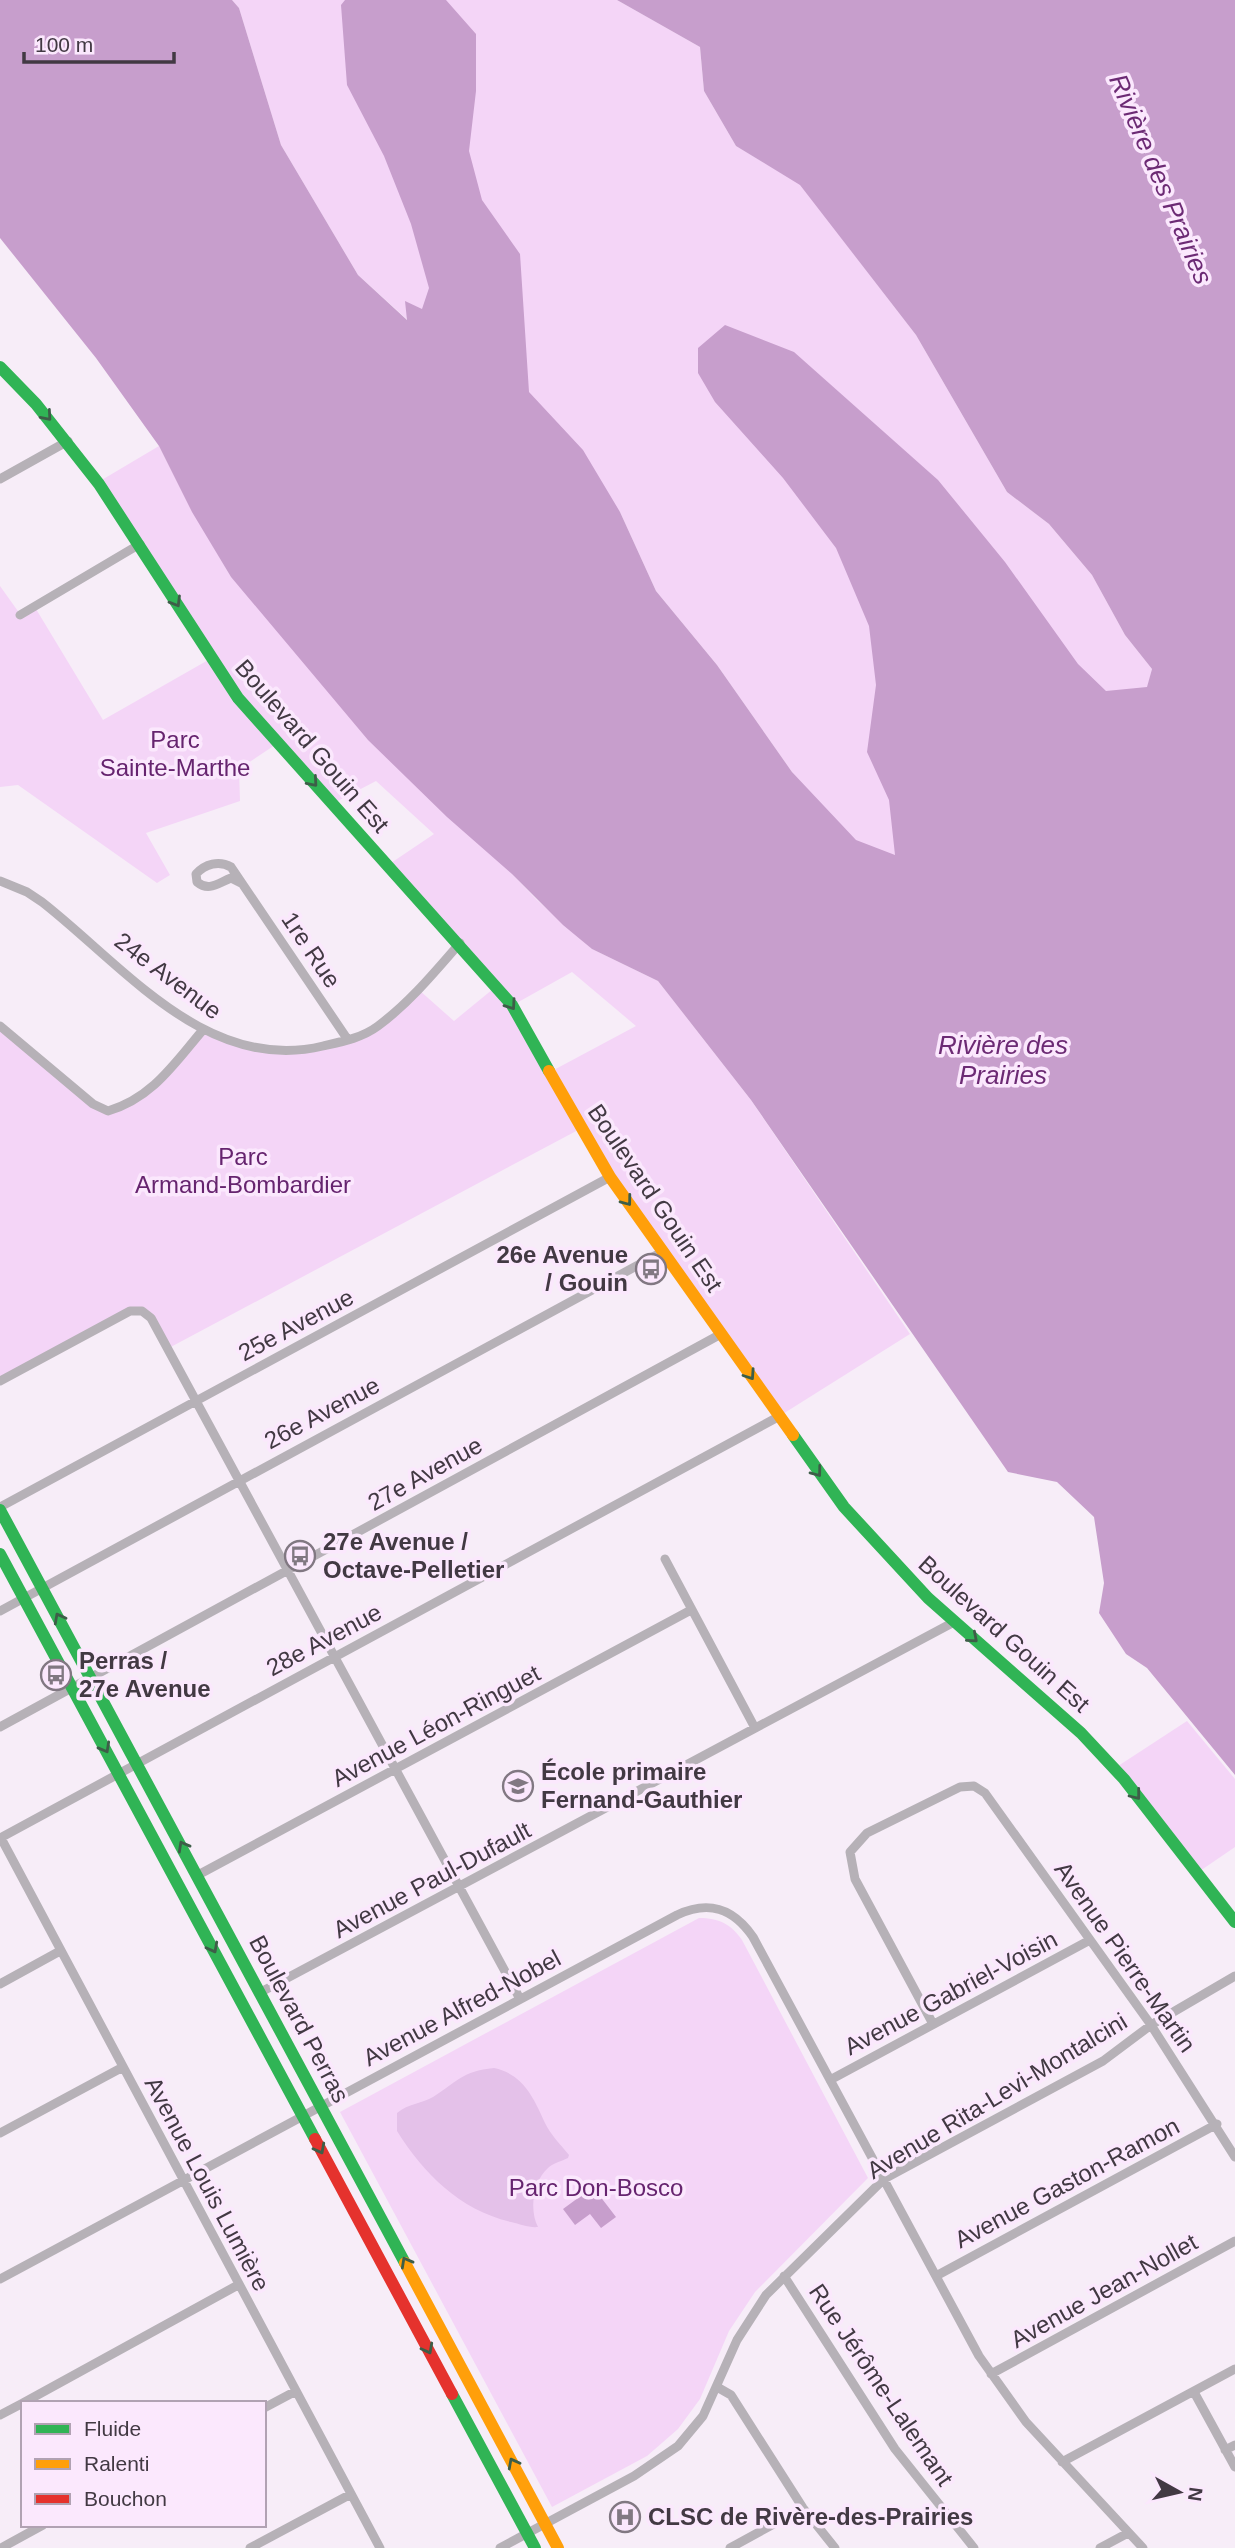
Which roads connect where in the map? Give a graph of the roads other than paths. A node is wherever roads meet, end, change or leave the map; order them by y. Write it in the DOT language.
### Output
graph roads {
  1 [pos="0,367"];
  2 [pos="68,441"];
  3 [pos="0,479"];
  4 [pos="140,544"];
  5 [pos="20,615"];
  6 [pos="0,881"];
  7 [pos="241,883"];
  8 [pos="460,943"];
  9 [pos="0,1026"];
  10 [pos="202,1031"];
  11 [pos="348,1040"];
  12 [pos="610,1177"];
  13 [pos="664,1251"];
  14 [pos="721,1334"];
  15 [pos="0,1381"];
  16 [pos="195,1401"];
  17 [pos="778,1417"];
  18 [pos="238,1481"];
  19 [pos="0,1509"];
  20 [pos="0,1554"];
  21 [pos="665,1559"];
  22 [pos="288,1571"];
  23 [pos="43,1588"];
  24 [pos="23,1599"];
  25 [pos="0,1611"];
  26 [pos="691,1611"];
  27 [pos="954,1622"];
  28 [pos="333,1657"];
  29 [pos="91,1678"];
  30 [pos="72,1689"];
  31 [pos="0,1727"];
  32 [pos="755,1728"];
  33 [pos="137,1762"];
  34 [pos="395,1771"];
  35 [pos="118,1773"];
  36 [pos="1,1838"];
  37 [pos="198,1875"];
  38 [pos="461,1887"];
  39 [pos="1235,1922"];
  40 [pos="1090,1940"];
  41 [pos="60,1951"];
  42 [pos="1235,1976"];
  43 [pos="0,1984"];
  44 [pos="261,1992"];
  45 [pos="520,1999"];
  46 [pos="933,2024"];
  47 [pos="1151,2025"];
  48 [pos="123,2067"];
  49 [pos="830,2080"];
  50 [pos="323,2105"];
  51 [pos="302,2116"];
  52 [pos="1217,2124"];
  53 [pos="0,2133"];
  54 [pos="1235,2157"];
  55 [pos="884,2179"];
  56 [pos="182,2181"];
  57 [pos="1235,2241"];
  58 [pos="784,2276"];
  59 [pos="936,2276"];
  60 [pos="0,2279"];
  61 [pos="238,2285"];
  62 [pos="1235,2369"];
  63 [pos="991,2374"];
  64 [pos="717,2387"];
  65 [pos="296,2391"];
  66 [pos="1194,2392"];
  67 [pos="27,2401"];
  68 [pos="21,2404"];
  69 [pos="266,2407"];
  70 [pos="0,2416"];
  71 [pos="1235,2445"];
  72 [pos="1225,2450"];
  73 [pos="1062,2462"];
  74 [pos="1235,2467"];
  75 [pos="351,2494"];
  76 [pos="803,2508"];
  77 [pos="545,2524"];
  78 [pos="39,2527"];
  79 [pos="1128,2533"];
  80 [pos="527,2534"];
  81 [pos="1,2548"];
  82 [pos="250,2548"];
  83 [pos="380,2548"];
  84 [pos="500,2548"];
  85 [pos="535,2548"];
  86 [pos="558,2548"];
  87 [pos="730,2548"];
  88 [pos="835,2548"];
  89 [pos="974,2548"];
  90 [pos="1100,2548"];
  91 [pos="1143,2548"];
  1 -- 2 [label="main road, Boulevard Gouin Est, one-way"];
  2 -- 3 [label="street"];
  2 -- 4 [label="main road, Boulevard Gouin Est"];
  4 -- 5 [label="street"];
  4 -- 8 [label="main road, Boulevard Gouin Est, one-way"];
  6 -- 10 [label="street, 24e Avenue"];
  7 -- 7 [label="street, 1re Rue"];
  7 -- 11 [label="street, 1re Rue"];
  8 -- 11 [label="street, 24e Avenue"];
  8 -- 12 [label="main road, Boulevard Gouin Est, one-way"];
  9 -- 10 [label="street"];
  10 -- 11 [label="street, 24e Avenue"];
  12 -- 13 [label="main road, Boulevard Gouin Est, one-way"];
  12 -- 16 [label="street, 25e Avenue"];
  13 -- 14 [label="main road, Boulevard Gouin Est"];
  13 -- 18 [label="street, 26e Avenue"];
  14 -- 17 [label="main road, Boulevard Gouin Est, one-way"];
  14 -- 22 [label="street, 27e Avenue"];
  15 -- 16 [label="street"];
  16 -- 18 [label="street"];
  16 -- 19 [label="street, 25e Avenue"];
  17 -- 27 [label="main road, Boulevard Gouin Est, one-way"];
  17 -- 28 [label="street, 28e Avenue"];
  18 -- 22 [label="street"];
  18 -- 23 [label="street, 26e Avenue"];
  19 -- 23 [label="main road, Boulevard Perras"];
  20 -- 24 [label="main road, Boulevard Perras"];
  21 -- 26 [label="street"];
  22 -- 28 [label="street"];
  22 -- 29 [label="street, 27e Avenue"];
  23 -- 24 [label="street, 26e Avenue"];
  29 -- 23 [label="main road, Boulevard Perras, one-way"];
  24 -- 25 [label="street, 26e Avenue"];
  24 -- 30 [label="main road, Boulevard Perras"];
  26 -- 32 [label="street"];
  26 -- 34 [label="street, Avenue Léon-Ringuet"];
  27 -- 32 [label="street, Avenue Paul-Dufault"];
  27 -- 39 [label="main road, Boulevard Gouin Est, one-way"];
  28 -- 33 [label="street, 28e Avenue"];
  28 -- 34 [label="street"];
  29 -- 30 [label="street, 27e Avenue"];
  29 -- 33 [label="main road, Boulevard Perras"];
  30 -- 31 [label="street, 27e Avenue"];
  30 -- 35 [label="main road, Boulevard Perras, one-way"];
  32 -- 38 [label="street, Avenue Paul-Dufault"];
  33 -- 35 [label="street, 28e Avenue"];
  37 -- 33 [label="main road, Boulevard Perras, one-way"];
  34 -- 37 [label="street, Avenue Léon-Ringuet"];
  34 -- 38 [label="street"];
  35 -- 36 [label="street, 28e Avenue"];
  35 -- 51 [label="main road, Boulevard Perras, one-way"];
  36 -- 41 [label="street, Avenue Louis Lumière"];
  37 -- 44 [label="main road, Boulevard Perras"];
  38 -- 44 [label="street, Avenue Paul-Dufault"];
  38 -- 45 [label="street"];
  40 -- 46 [label="street, Avenue Gabriel-Voisin"];
  40 -- 46 [label="street, Avenue Pierre-Martin"];
  40 -- 47 [label="street, Avenue Pierre-Martin"];
  41 -- 43 [label="street"];
  41 -- 48 [label="street, Avenue Louis Lumière"];
  42 -- 47 [label="street, Avenue Rita-Levi-Montalcini"];
  44 -- 50 [label="main road, Boulevard Perras"];
  45 -- 49 [label="street, Avenue Alfred-Nobel"];
  45 -- 50 [label="street, Avenue Alfred-Nobel"];
  46 -- 49 [label="street, Avenue Gabriel-Voisin"];
  47 -- 52 [label="street, Avenue Pierre-Martin"];
  47 -- 55 [label="street, Avenue Rita-Levi-Montalcini"];
  48 -- 53 [label="street"];
  48 -- 56 [label="street, Avenue Louis Lumière"];
  49 -- 55 [label="street"];
  50 -- 51 [label="street, Avenue Alfred-Nobel"];
  77 -- 50 [label="main road, Boulevard Perras, one-way"];
  51 -- 56 [label="street, Avenue Alfred-Nobel"];
  51 -- 80 [label="main road, Boulevard Perras, one-way"];
  52 -- 54 [label="street, Avenue Pierre-Martin"];
  52 -- 59 [label="street, Avenue Gaston-Ramon"];
  55 -- 58 [label="street, Avenue Rita-Levi-Montalcini"];
  55 -- 59 [label="street"];
  56 -- 60 [label="street, Avenue Alfred-Nobel"];
  56 -- 61 [label="street, Avenue Louis Lumière"];
  57 -- 63 [label="street, Avenue Jean-Nollet"];
  58 -- 64 [label="street, Avenue Rita-Levi-Montalcini"];
  58 -- 89 [label="street, Rue Jérôme-Lalemant"];
  59 -- 63 [label="street"];
  61 -- 65 [label="street, Avenue Louis Lumière"];
  61 -- 67 [label="street"];
  62 -- 66 [label="street"];
  63 -- 73 [label="street"];
  64 -- 76 [label="street"];
  64 -- 77 [label="street, Avenue Rita-Levi-Montalcini"];
  65 -- 69 [label="street"];
  65 -- 75 [label="street, Avenue Louis Lumière"];
  66 -- 72 [label="street"];
  66 -- 73 [label="street"];
  68 -- 70 [label="street"];
  71 -- 72 [label="street"];
  72 -- 74 [label="street"];
  73 -- 79 [label="street"];
  75 -- 82 [label="street"];
  75 -- 83 [label="street, Avenue Louis Lumière"];
  76 -- 87 [label="street"];
  76 -- 88 [label="street"];
  77 -- 80 [label="street, Avenue Rita-Levi-Montalcini"];
  77 -- 86 [label="main road, Boulevard Perras"];
  78 -- 81 [label="street"];
  79 -- 90 [label="street"];
  79 -- 91 [label="street"];
  80 -- 84 [label="street, Avenue Rita-Levi-Montalcini"];
  80 -- 85 [label="main road, Boulevard Perras"];
}
